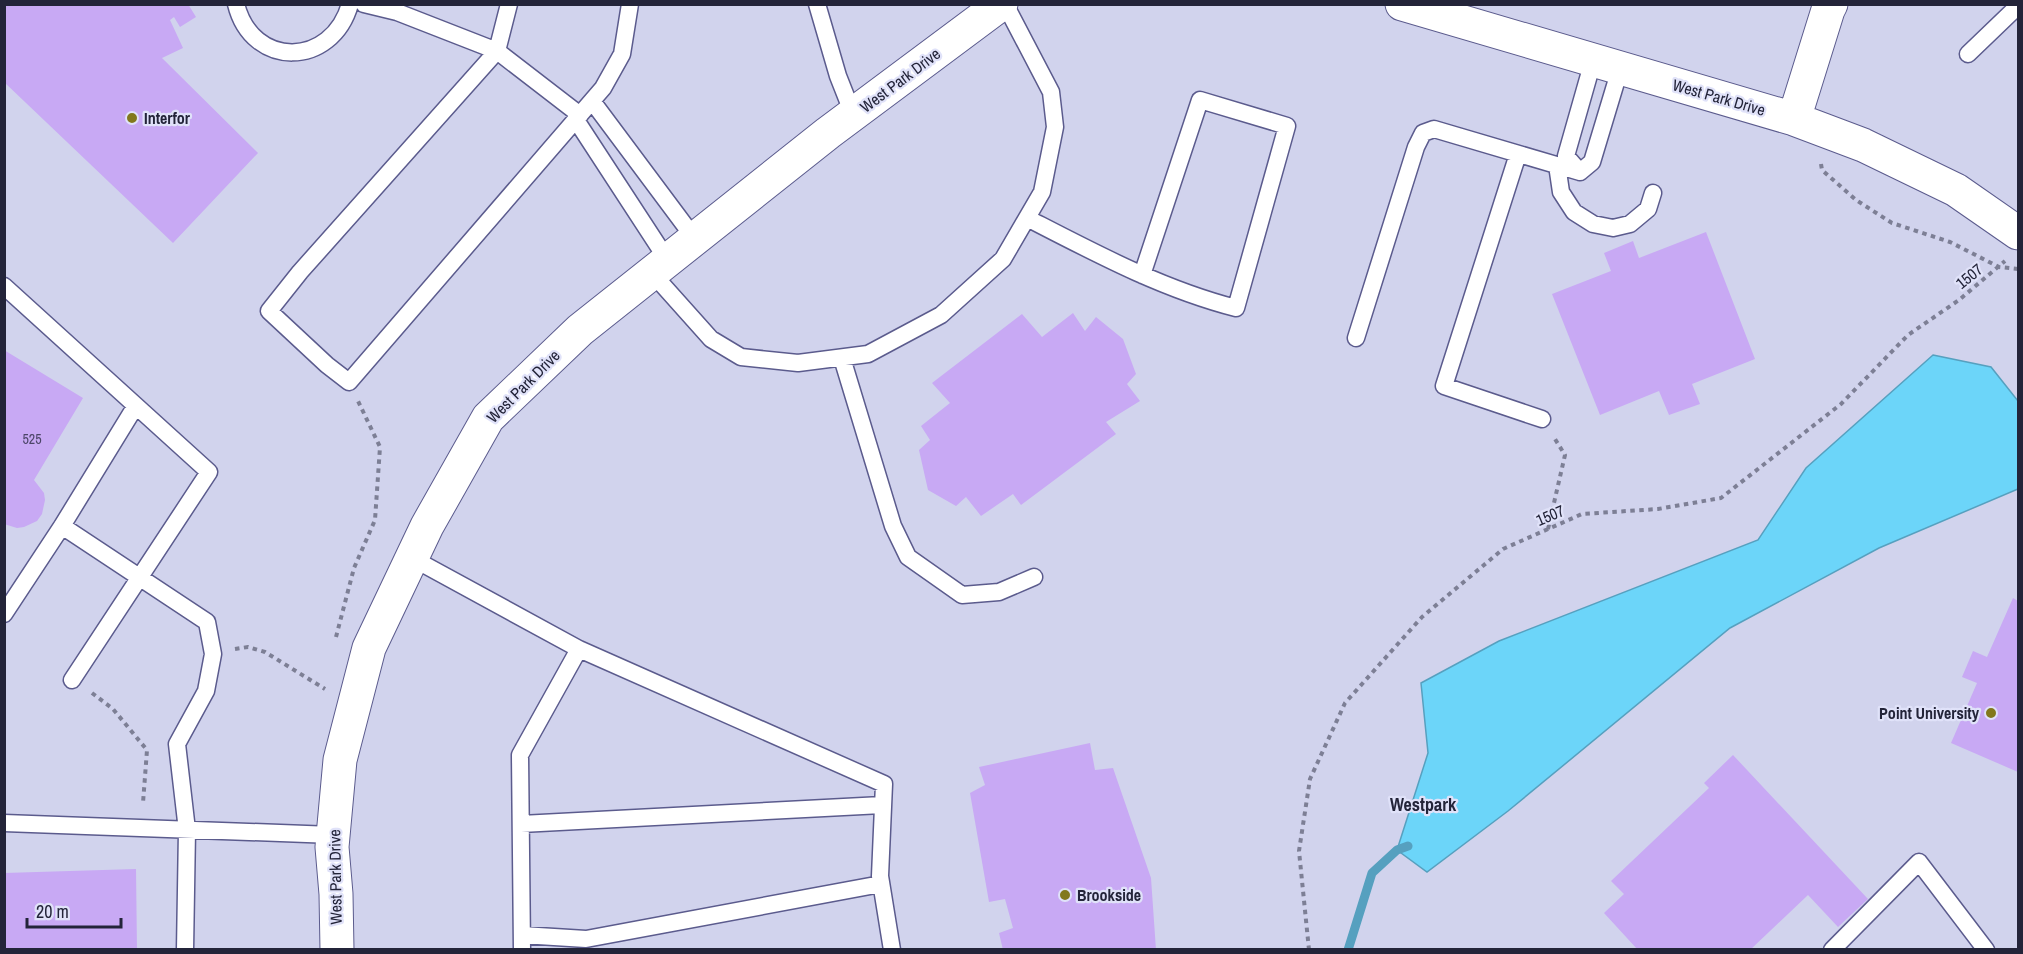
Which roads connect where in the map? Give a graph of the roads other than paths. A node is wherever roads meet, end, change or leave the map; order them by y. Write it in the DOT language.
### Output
graph roads {
  1 [pos="236,4"];
  2 [pos="350,4"];
  3 [pos="364,4"];
  4 [pos="509,4"];
  5 [pos="630,4"];
  6 [pos="817,4"];
  7 [pos="1003,4"];
  8 [pos="1402,4"];
  9 [pos="1831,4"];
  10 [pos="2019,6"];
  11 [pos="1441,10"];
  12 [pos="497,51"];
  13 [pos="1968,54"];
  14 [pos="1606,65"];
  15 [pos="592,101"];
  16 [pos="854,114"];
  17 [pos="578,117"];
  18 [pos="1806,124"];
  19 [pos="1518,154"];
  20 [pos="1557,165"];
  21 [pos="1580,172"];
  22 [pos="1653,193"];
  23 [pos="1027,218"];
  24 [pos="695,239"];
  25 [pos="2012,246"];
  26 [pos="660,267"];
  27 [pos="1142,275"];
  28 [pos="4,286"];
  29 [pos="1356,338"];
  30 [pos="842,357"];
  31 [pos="135,407"];
  32 [pos="1542,419"];
  33 [pos="62,526"];
  34 [pos="412,558"];
  35 [pos="141,577"];
  36 [pos="1034,577"];
  37 [pos="4,614"];
  38 [pos="579,649"];
  39 [pos="72,680"];
  40 [pos="882,805"];
  41 [pos="4,824"];
  42 [pos="521,824"];
  43 [pos="187,830"];
  44 [pos="333,835"];
  45 [pos="881,884"];
  46 [pos="522,942"];
  47 [pos="1984,949"];
  48 [pos="185,950"];
  49 [pos="337,950"];
  50 [pos="892,950"];
  51 [pos="1832,950"];
  1 -- 2 [label="lane"];
  3 -- 12 [label="lane"];
  4 -- 12 [label="lane"];
  5 -- 15 [label="lane"];
  6 -- 16 [label="lane"];
  7 -- 16 [label="street, West Park Drive"];
  7 -- 23 [label="lane"];
  8 -- 11 [label="street, West Park Drive"];
  9 -- 18 [label="street"];
  10 -- 13 [label="lane"];
  11 -- 14 [label="street, West Park Drive"];
  12 -- 17 [label="lane"];
  12 -- 17 [label="lane"];
  14 -- 18 [label="street, West Park Drive"];
  14 -- 21 [label="lane"];
  14 -- 21 [label="lane"];
  15 -- 17 [label="lane"];
  15 -- 24 [label="lane"];
  16 -- 24 [label="street, West Park Drive"];
  17 -- 26 [label="lane"];
  18 -- 25 [label="street, West Park Drive"];
  19 -- 20 [label="lane"];
  19 -- 29 [label="lane"];
  19 -- 32 [label="lane"];
  20 -- 21 [label="lane"];
  20 -- 22 [label="lane"];
  23 -- 27 [label="lane"];
  23 -- 30 [label="lane"];
  24 -- 26 [label="street, West Park Drive"];
  26 -- 30 [label="lane"];
  26 -- 34 [label="street, West Park Drive"];
  27 -- 27 [label="lane"];
  28 -- 31 [label="lane"];
  30 -- 36 [label="lane"];
  31 -- 33 [label="lane"];
  31 -- 35 [label="lane"];
  33 -- 35 [label="lane"];
  33 -- 37 [label="lane"];
  34 -- 38 [label="lane"];
  34 -- 44 [label="street, West Park Drive"];
  35 -- 39 [label="lane"];
  35 -- 43 [label="lane"];
  38 -- 40 [label="lane"];
  38 -- 42 [label="lane"];
  40 -- 42 [label="lane"];
  40 -- 45 [label="lane"];
  41 -- 43 [label="lane"];
  42 -- 46 [label="lane"];
  43 -- 44 [label="lane"];
  43 -- 48 [label="lane"];
  44 -- 49 [label="street, West Park Drive"];
  45 -- 46 [label="lane"];
  45 -- 50 [label="lane"];
  47 -- 51 [label="lane"];
}
